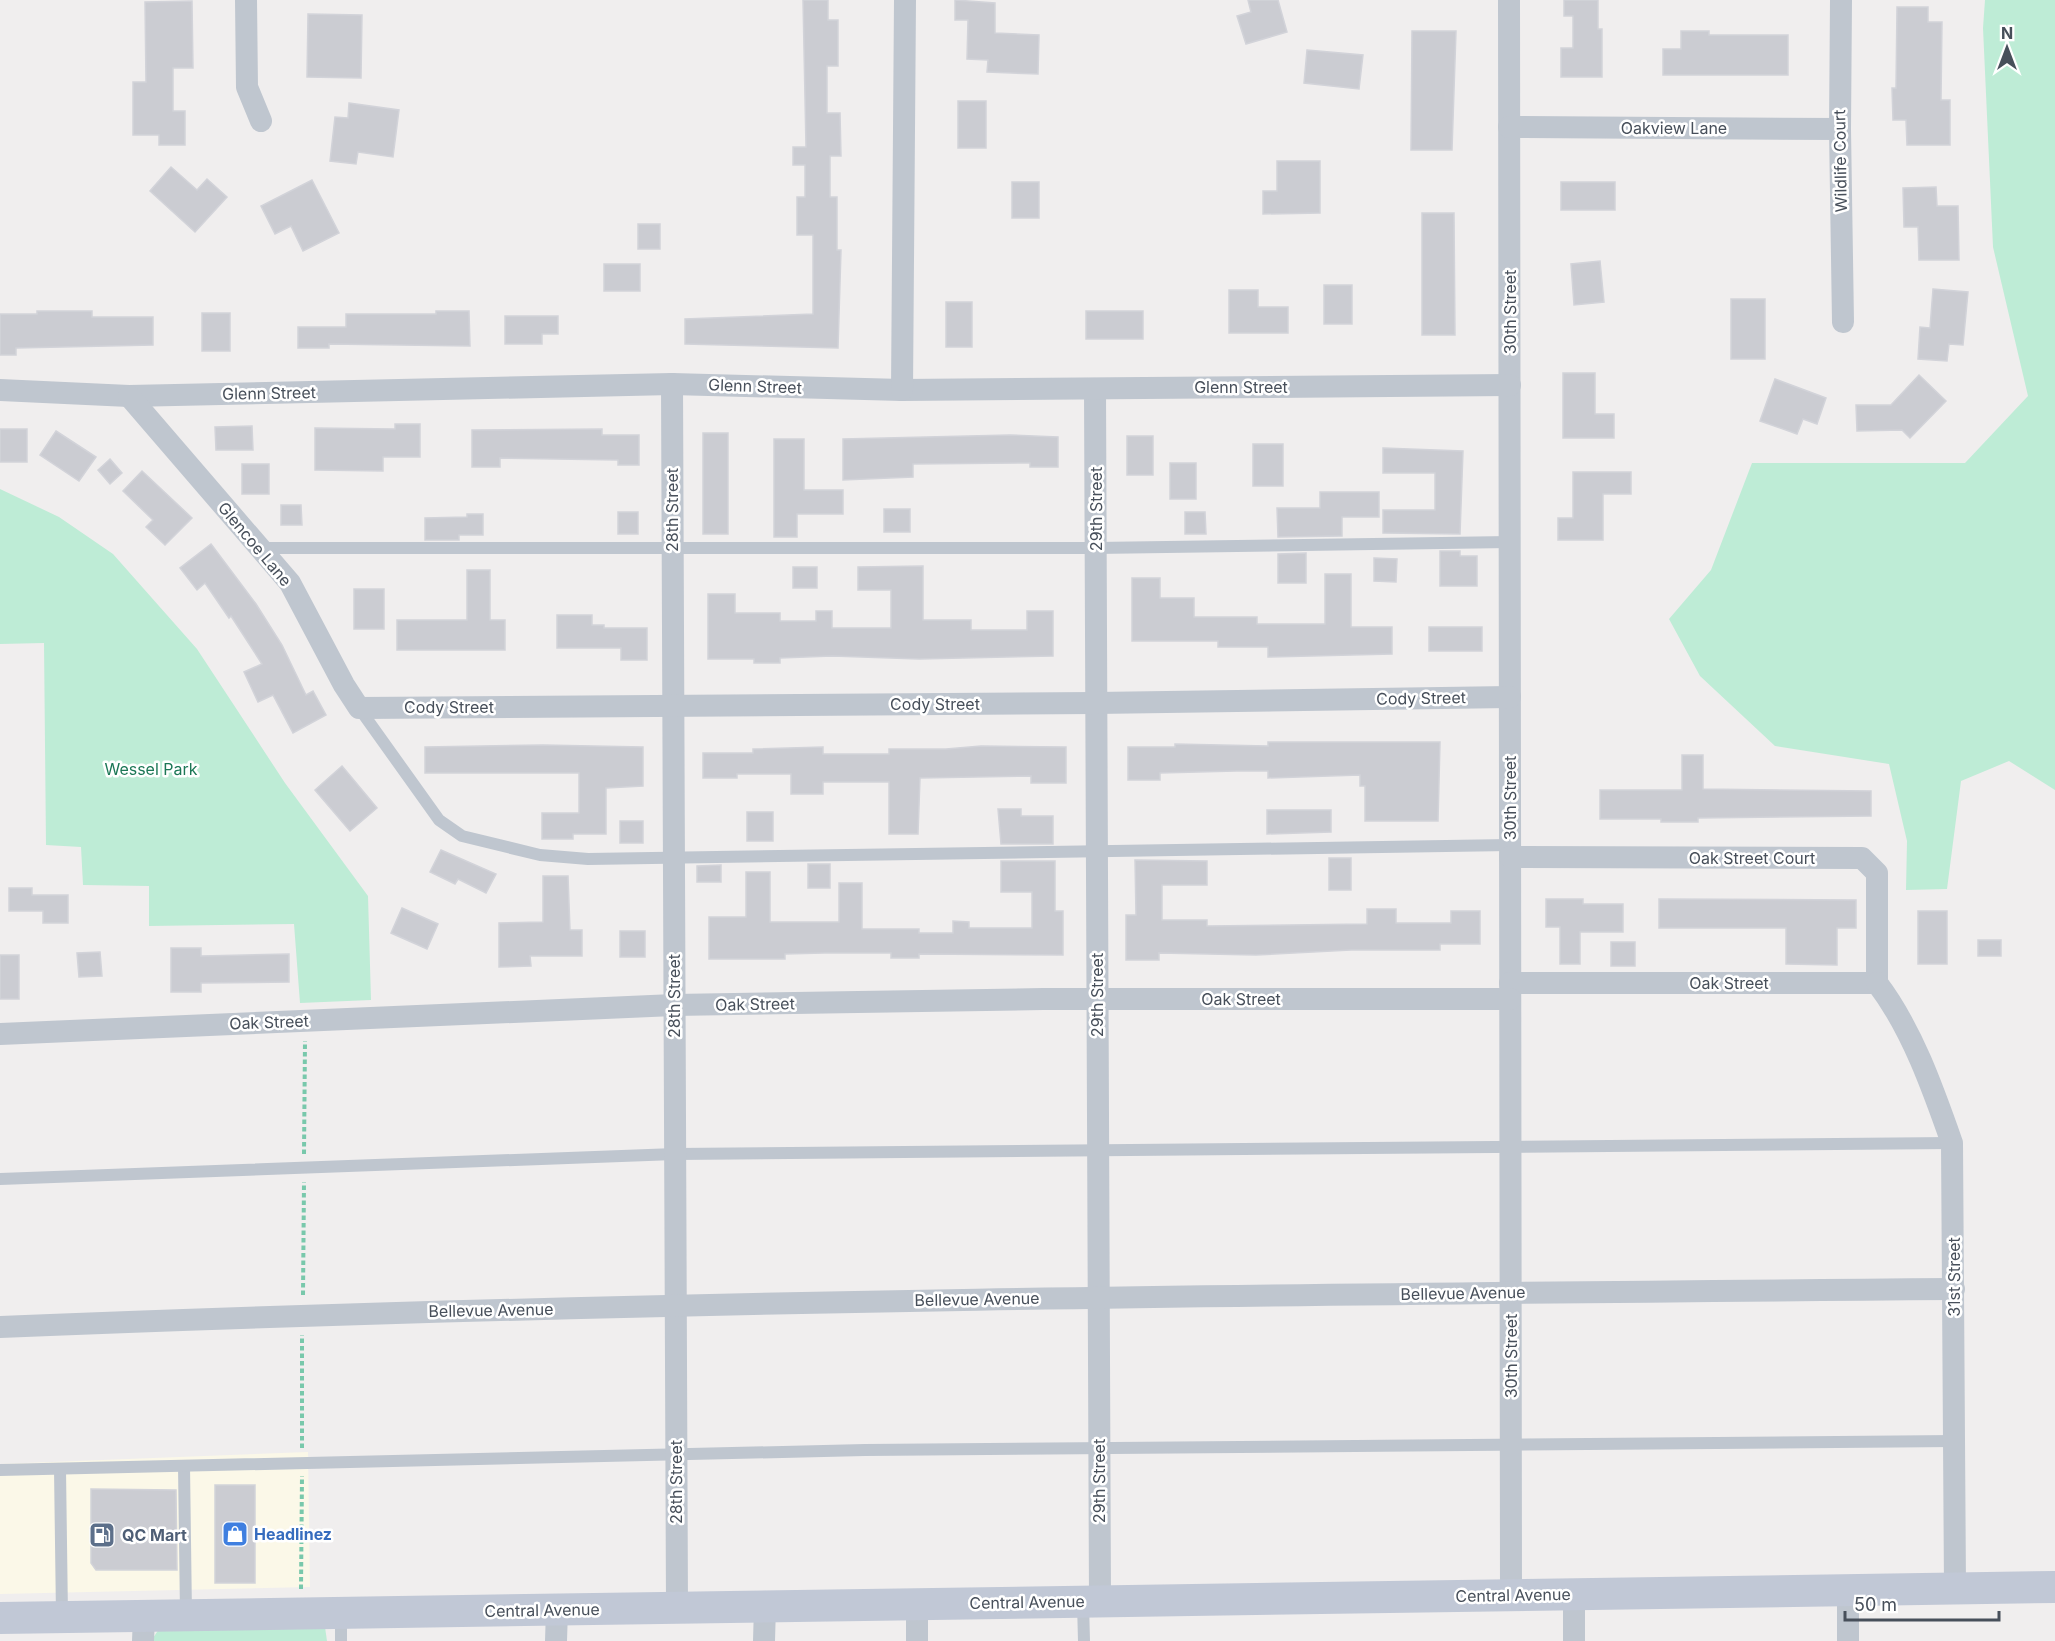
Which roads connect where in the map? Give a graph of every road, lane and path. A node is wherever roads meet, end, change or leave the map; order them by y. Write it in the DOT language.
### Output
graph roads {
  1 [pos="246,0"];
  2 [pos="905,0"];
  3 [pos="1509,0"];
  4 [pos="1841,0"];
  5 [pos="261,121"];
  6 [pos="1509,127"];
  7 [pos="1840,129"];
  8 [pos="1843,322"];
  9 [pos="672,384"];
  10 [pos="1510,386"];
  11 [pos="1095,389"];
  12 [pos="0,390"];
  13 [pos="902,390"];
  14 [pos="129,396"];
  15 [pos="1510,542"];
  16 [pos="259,548"];
  17 [pos="673,548"];
  18 [pos="1096,548"];
  19 [pos="1510,697"];
  20 [pos="1096,703"];
  21 [pos="673,706"];
  22 [pos="359,708"];
  23 [pos="1097,849"];
  24 [pos="1510,851"];
  25 [pos="674,857"];
  26 [pos="1877,983"];
  27 [pos="1510,991"];
  28 [pos="1096,999"];
  29 [pos="674,1005"];
  30 [pos="0,1034"];
  31 [pos="1953,1143"];
  32 [pos="1510,1147"];
  33 [pos="1098,1151"];
  34 [pos="675,1154"];
  35 [pos="0,1179"];
  36 [pos="1954,1289"];
  37 [pos="1510,1292"];
  38 [pos="1098,1296"];
  39 [pos="675,1305"];
  40 [pos="0,1327"];
  41 [pos="1954,1441"];
  42 [pos="1511,1445"];
  43 [pos="1099,1449"];
  44 [pos="676,1455"];
  45 [pos="184,1466"];
  46 [pos="60,1469"];
  47 [pos="0,1470"];
  48 [pos="2055,1587"];
  49 [pos="1955,1588"];
  50 [pos="1848,1590"];
  51 [pos="1574,1594"];
  52 [pos="1511,1595"];
  53 [pos="1091,1601"];
  54 [pos="917,1604"];
  55 [pos="765,1606"];
  56 [pos="677,1608"];
  57 [pos="556,1610"];
  58 [pos="186,1616"];
  59 [pos="62,1617"];
  60 [pos="0,1618"];
  61 [pos="341,1627"];
  62 [pos="144,1629"];
  63 [pos="556,1641"];
  64 [pos="765,1641"];
  65 [pos="917,1641"];
  66 [pos="1084,1641"];
  67 [pos="1574,1641"];
  68 [pos="1848,1641"];
  1 -- 5 [label="street"];
  2 -- 13 [label="street"];
  3 -- 6 [label="street, 30th Street"];
  4 -- 7 [label="street, Wildlife Court"];
  6 -- 7 [label="street, Oakview Lane"];
  6 -- 10 [label="street, 30th Street"];
  7 -- 8 [label="street, Wildlife Court"];
  9 -- 13 [label="street, Glenn Street"];
  9 -- 14 [label="street, Glenn Street"];
  9 -- 17 [label="street, 28th Street"];
  10 -- 11 [label="street, Glenn Street"];
  10 -- 15 [label="street, 30th Street"];
  11 -- 13 [label="street, Glenn Street"];
  11 -- 18 [label="street, 29th Street"];
  12 -- 14 [label="street, Glenn Street"];
  14 -- 16 [label="street, Glencoe Lane"];
  15 -- 18 [label="lane"];
  15 -- 19 [label="street, 30th Street"];
  16 -- 17 [label="lane"];
  16 -- 22 [label="street, Glencoe Lane"];
  17 -- 18 [label="lane"];
  17 -- 21 [label="street, 28th Street"];
  18 -- 20 [label="street, 29th Street"];
  19 -- 20 [label="street, Cody Street"];
  19 -- 24 [label="street, 30th Street"];
  20 -- 21 [label="street, Cody Street"];
  20 -- 23 [label="street, 29th Street"];
  21 -- 22 [label="street, Cody Street"];
  21 -- 25 [label="street, 28th Street"];
  22 -- 25 [label="lane"];
  23 -- 24 [label="lane"];
  23 -- 25 [label="lane"];
  23 -- 28 [label="street, 29th Street"];
  24 -- 26 [label="street, Oak Street Court"];
  24 -- 27 [label="street, 30th Street"];
  25 -- 29 [label="street, 28th Street"];
  26 -- 27 [label="street, Oak Street"];
  26 -- 31 [label="street, 31st Street"];
  27 -- 28 [label="street, Oak Street"];
  27 -- 32 [label="street, 30th Street"];
  28 -- 29 [label="street, Oak Street"];
  28 -- 33 [label="street, 29th Street"];
  29 -- 30 [label="street, Oak Street"];
  29 -- 34 [label="street, 28th Street"];
  31 -- 32 [label="lane"];
  31 -- 36 [label="street, 31st Street"];
  32 -- 33 [label="lane"];
  32 -- 37 [label="street, 30th Street"];
  33 -- 34 [label="lane"];
  33 -- 38 [label="street, 29th Street"];
  34 -- 35 [label="lane"];
  34 -- 39 [label="street, 28th Street"];
  36 -- 37 [label="street, Bellevue Avenue"];
  36 -- 41 [label="street, 31st Street"];
  37 -- 38 [label="street, Bellevue Avenue"];
  37 -- 42 [label="street, 30th Street"];
  38 -- 39 [label="street, Bellevue Avenue"];
  38 -- 43 [label="street, 29th Street"];
  39 -- 40 [label="street, Bellevue Avenue"];
  39 -- 44 [label="street, 28th Street"];
  41 -- 42 [label="lane"];
  41 -- 49 [label="street, 31st Street"];
  42 -- 43 [label="lane"];
  42 -- 52 [label="street, 30th Street"];
  43 -- 44 [label="lane"];
  43 -- 53 [label="street, 29th Street"];
  44 -- 45 [label="lane"];
  44 -- 56 [label="street, 28th Street"];
  45 -- 46 [label="lane"];
  45 -- 58 [label="lane"];
  46 -- 47 [label="lane"];
  46 -- 59 [label="lane"];
  48 -- 49 [label="street, Central Avenue"];
  49 -- 50 [label="street, Central Avenue"];
  50 -- 51 [label="street, Central Avenue"];
  50 -- 68 [label="street"];
  51 -- 52 [label="street, Central Avenue"];
  51 -- 67 [label="street"];
  52 -- 53 [label="street, Central Avenue"];
  53 -- 54 [label="street, Central Avenue"];
  53 -- 66 [label="lane"];
  54 -- 55 [label="street, Central Avenue"];
  54 -- 65 [label="street"];
  55 -- 56 [label="street, Central Avenue"];
  55 -- 64 [label="street"];
  56 -- 57 [label="street, Central Avenue"];
  57 -- 61 [label="street, Central Avenue"];
  57 -- 63 [label="street"];
  58 -- 61 [label="street, Central Avenue"];
  58 -- 62 [label="street, Central Avenue"];
  59 -- 60 [label="street, Central Avenue"];
  59 -- 62 [label="street, Central Avenue"];
}
